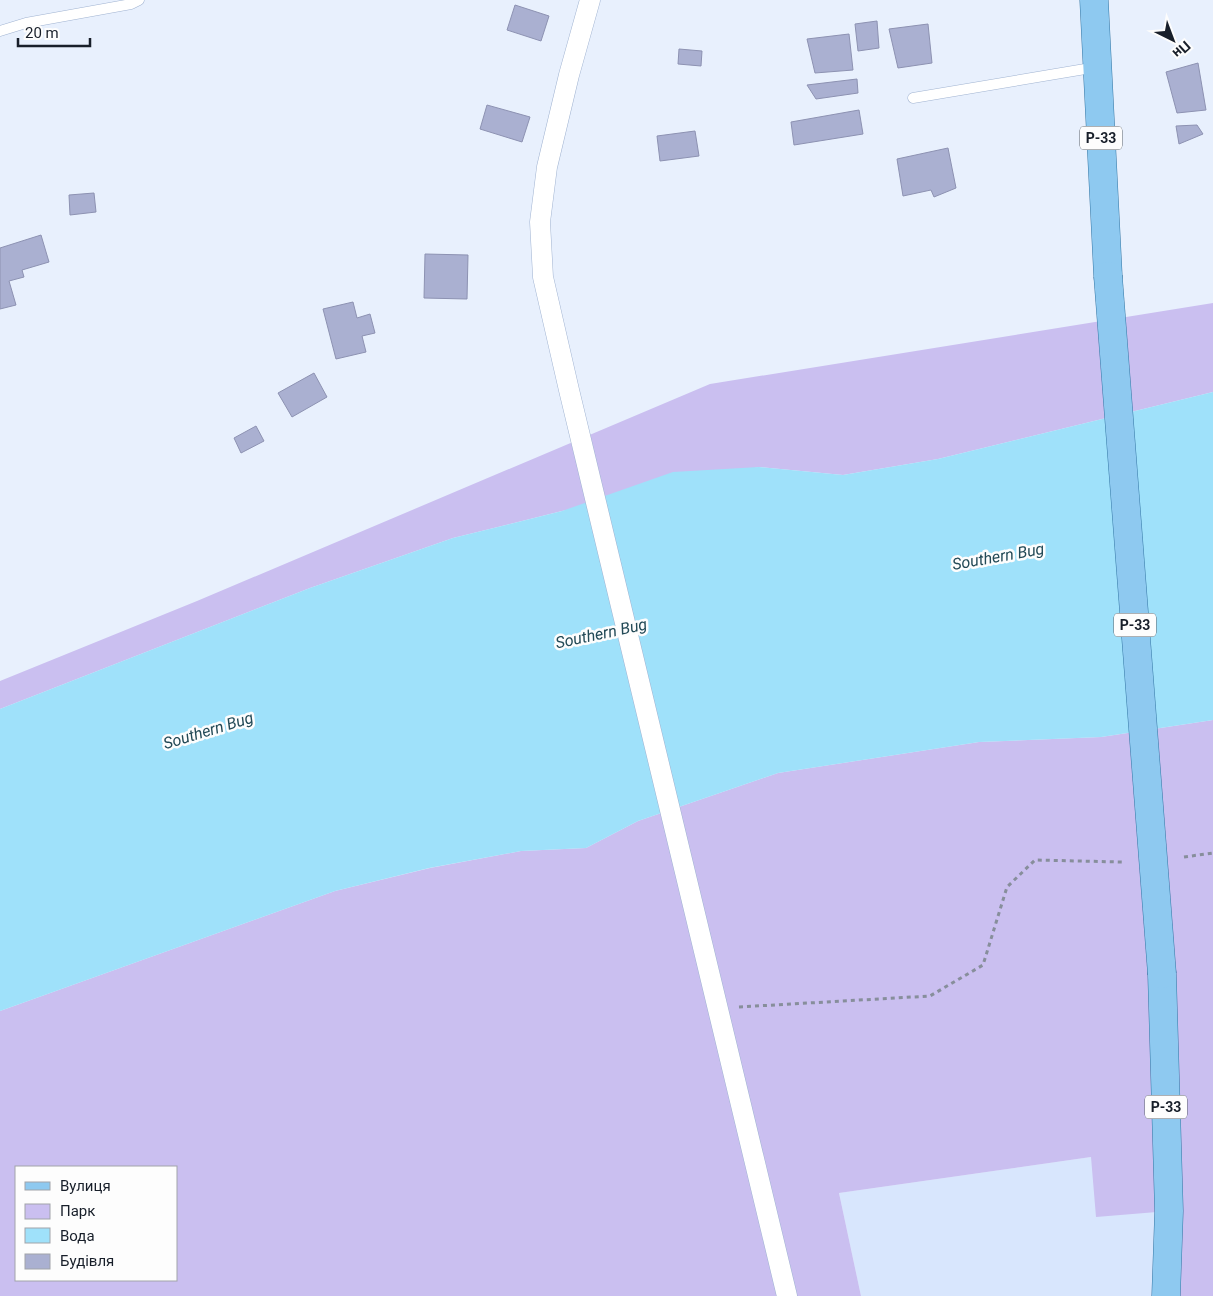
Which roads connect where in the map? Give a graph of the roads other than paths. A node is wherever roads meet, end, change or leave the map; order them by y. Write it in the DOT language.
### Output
graph roads {
  1 [pos="138,0"];
  2 [pos="590,0"];
  3 [pos="1094,0"];
  4 [pos="0,31"];
  5 [pos="1098,67"];
  6 [pos="913,98"];
  7 [pos="787,1296"];
  8 [pos="1166,1296"];
  1 -- 4 [label="lane"];
  2 -- 7 [label="street"];
  3 -- 5 [label="main road, Р-33"];
  5 -- 6 [label="lane"];
  5 -- 8 [label="main road, Р-33, bridge"];
}
